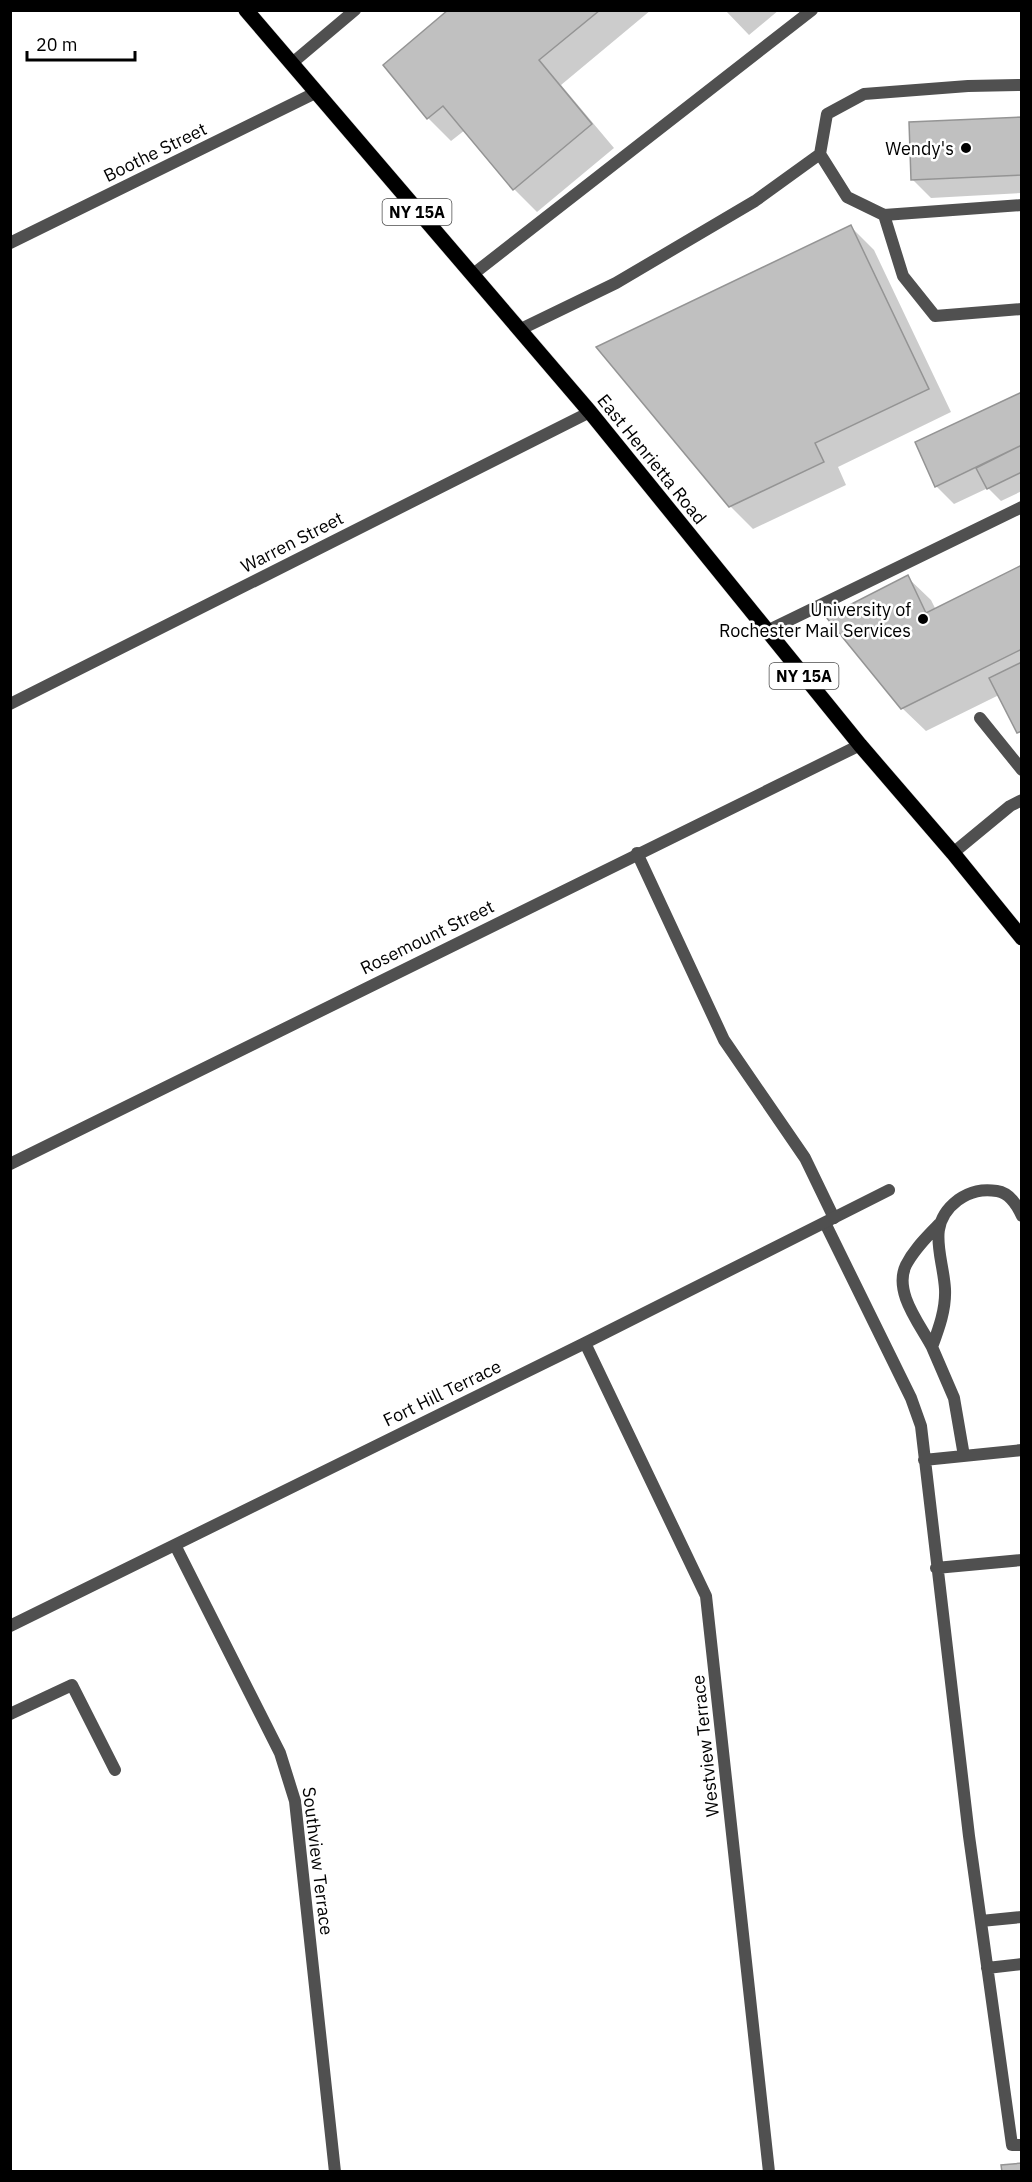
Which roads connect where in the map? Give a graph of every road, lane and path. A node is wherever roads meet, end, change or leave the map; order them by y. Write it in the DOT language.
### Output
graph roads {
  1 [pos="246,10"];
  2 [pos="355,10"];
  3 [pos="812,10"];
  4 [pos="291,64"];
  5 [pos="1022,85"];
  6 [pos="315,93"];
  7 [pos="819,154"];
  8 [pos="1022,205"];
  9 [pos="884,215"];
  10 [pos="10,243"];
  11 [pos="472,275"];
  12 [pos="1022,309"];
  13 [pos="519,330"];
  14 [pos="590,412"];
  15 [pos="1022,507"];
  16 [pos="767,631"];
  17 [pos="10,704"];
  18 [pos="980,718"];
  19 [pos="860,745"];
  20 [pos="1022,770"];
  21 [pos="1022,800"];
  22 [pos="637,853"];
  23 [pos="953,854"];
  24 [pos="1022,938"];
  25 [pos="10,1164"];
  26 [pos="889,1190"];
  27 [pos="1022,1216"];
  28 [pos="830,1221"];
  29 [pos="939,1224"];
  30 [pos="585,1343"];
  31 [pos="932,1347"];
  32 [pos="1022,1450"];
  33 [pos="964,1456"];
  34 [pos="924,1460"];
  35 [pos="175,1545"];
  36 [pos="1022,1560"];
  37 [pos="936,1569"];
  38 [pos="10,1626"];
  39 [pos="10,1714"];
  40 [pos="115,1770"];
  41 [pos="1022,1917"];
  42 [pos="981,1921"];
  43 [pos="1022,1964"];
  44 [pos="987,1968"];
  45 [pos="1022,2145"];
  46 [pos="335,2172"];
  47 [pos="769,2172"];
  1 -- 4 [label="main road, East Henrietta Road / NY 15A"];
  2 -- 4 [label="street"];
  3 -- 11 [label="street"];
  4 -- 6 [label="main road, East Henrietta Road / NY 15A"];
  5 -- 7 [label="street"];
  6 -- 10 [label="street, Boothe Street"];
  6 -- 11 [label="main road, East Henrietta Road / NY 15A"];
  7 -- 9 [label="street"];
  7 -- 13 [label="street"];
  8 -- 9 [label="street"];
  9 -- 12 [label="street"];
  11 -- 13 [label="main road, East Henrietta Road / NY 15A"];
  13 -- 14 [label="main road, East Henrietta Road / NY 15A"];
  14 -- 16 [label="main road, East Henrietta Road / NY 15A"];
  14 -- 17 [label="street, Warren Street"];
  15 -- 16 [label="street"];
  16 -- 19 [label="main road, East Henrietta Road / NY 15A"];
  18 -- 20 [label="street"];
  19 -- 22 [label="street, Rosemount Street"];
  19 -- 23 [label="main road, East Henrietta Road / NY 15A"];
  21 -- 23 [label="street"];
  22 -- 25 [label="street, Rosemount Street"];
  22 -- 28 [label="street"];
  23 -- 24 [label="main road, East Henrietta Road / NY 15A"];
  26 -- 28 [label="street, Fort Hill Terrace"];
  27 -- 29 [label="street"];
  28 -- 30 [label="street, Fort Hill Terrace"];
  28 -- 34 [label="street"];
  29 -- 31 [label="street"];
  29 -- 31 [label="street"];
  30 -- 35 [label="street, Fort Hill Terrace"];
  30 -- 47 [label="street, Westview Terrace"];
  31 -- 33 [label="street"];
  32 -- 33 [label="street"];
  33 -- 34 [label="street"];
  34 -- 37 [label="street"];
  35 -- 38 [label="street, Fort Hill Terrace"];
  35 -- 46 [label="street, Southview Terrace"];
  36 -- 37 [label="street"];
  37 -- 42 [label="street"];
  39 -- 40 [label="street"];
  41 -- 42 [label="street"];
  42 -- 44 [label="street"];
  43 -- 44 [label="street"];
  44 -- 45 [label="street"];
}
